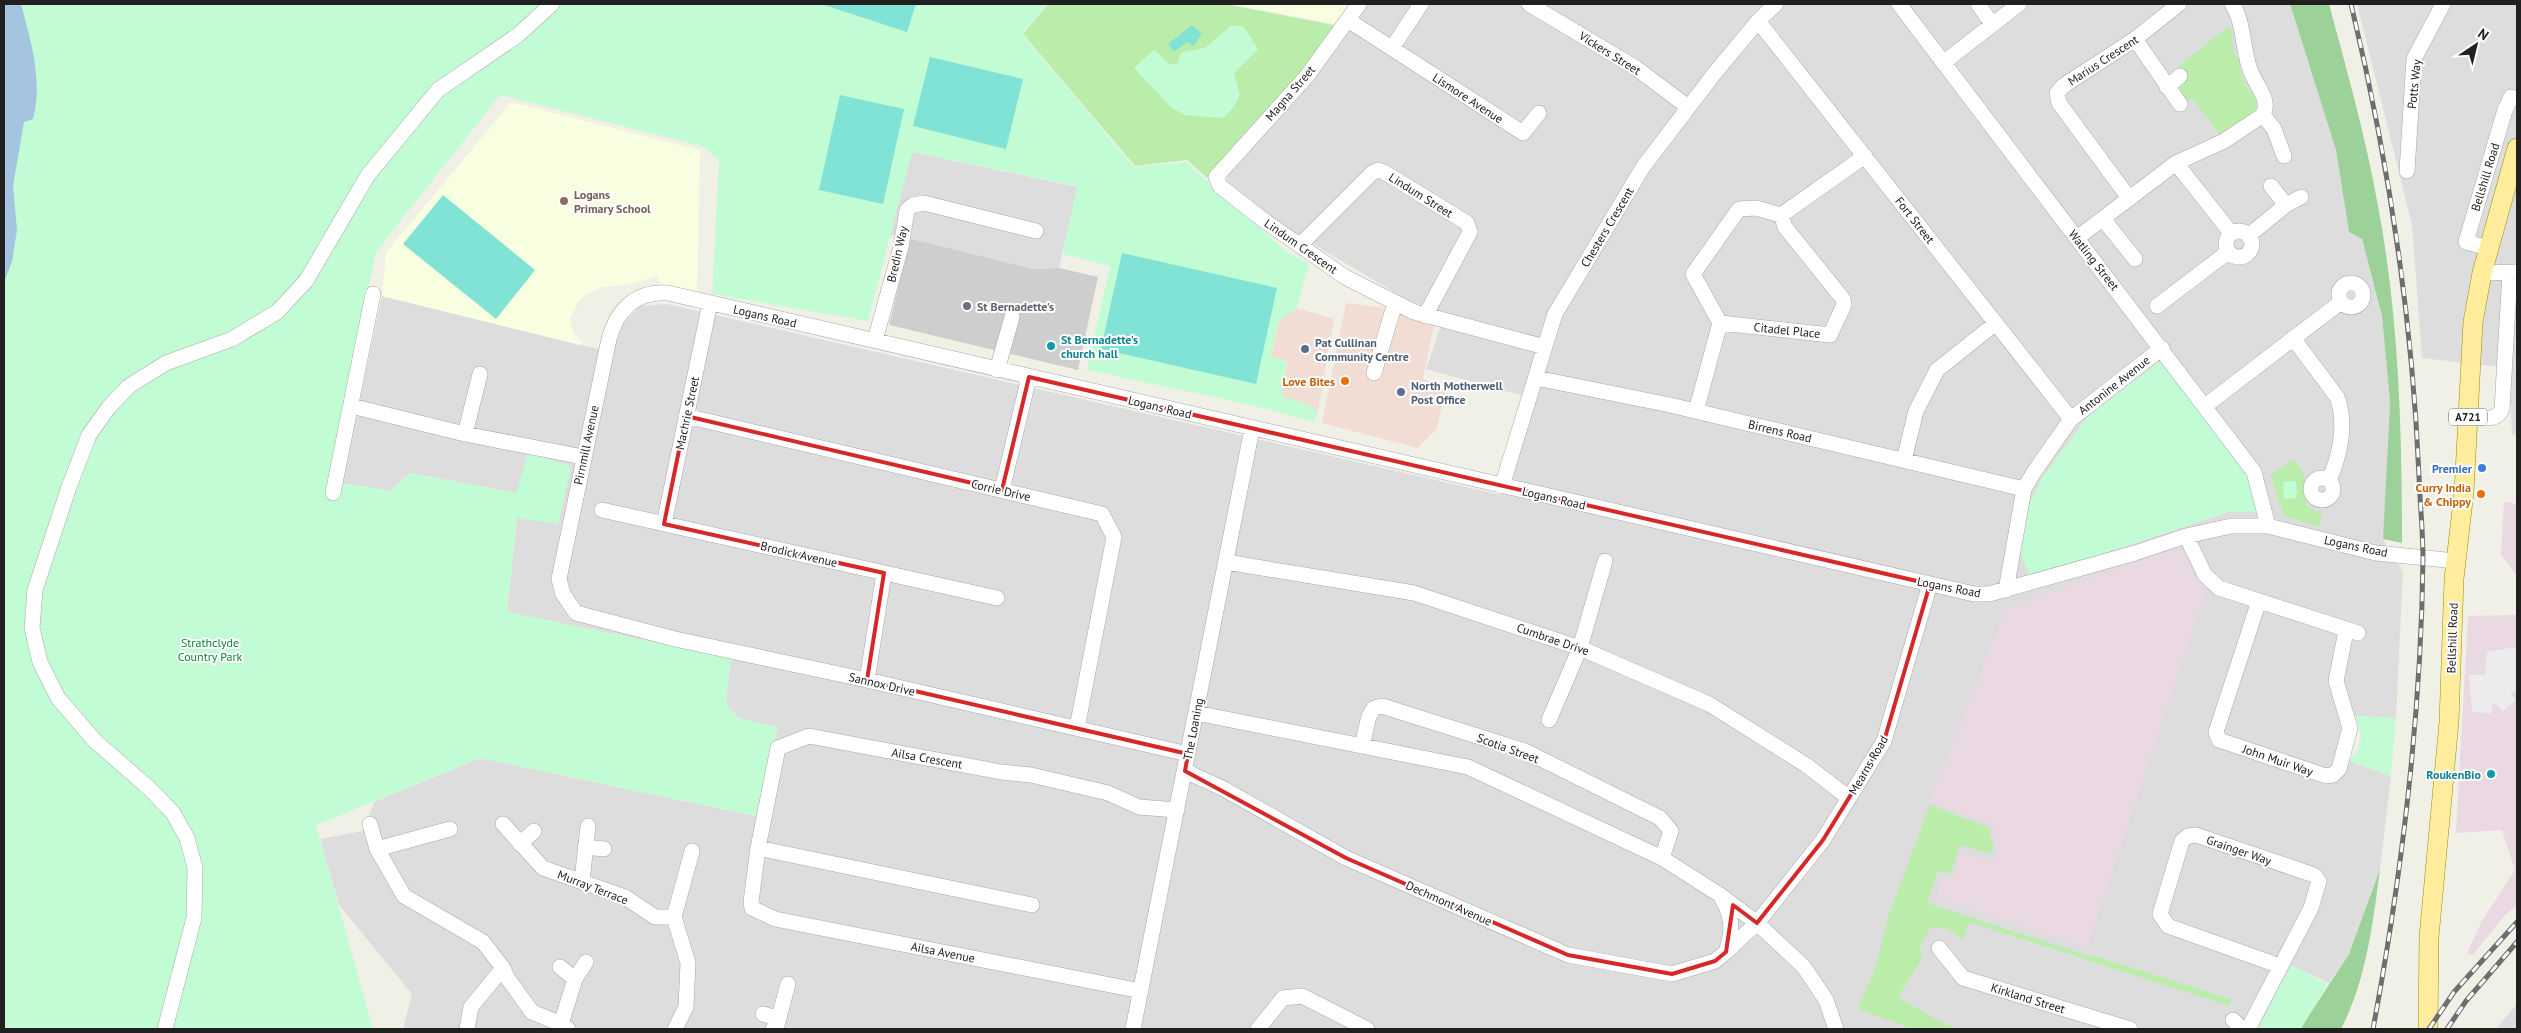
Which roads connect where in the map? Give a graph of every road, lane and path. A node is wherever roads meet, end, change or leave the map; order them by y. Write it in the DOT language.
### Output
graph roads {
  1 [pos="552,4"];
  2 [pos="1359,4"];
  3 [pos="1421,4"];
  4 [pos="1529,4"];
  5 [pos="1899,4"];
  6 [pos="1978,4"];
  7 [pos="2019,4"];
  8 [pos="2179,4"];
  9 [pos="2232,4"];
  10 [pos="1773,5"];
  11 [pos="2436,6"];
  12 [pos="1348,20"];
  13 [pos="1758,21"];
  14 [pos="1992,24"];
  15 [pos="2135,39"];
  16 [pos="1392,48"];
  17 [pos="1943,63"];
  18 [pos="2180,76"];
  19 [pos="2167,87"];
  20 [pos="2517,99"];
  21 [pos="2180,104"];
  22 [pos="1688,107"];
  23 [pos="1539,112"];
  24 [pos="2263,114"];
  25 [pos="2517,148"];
  26 [pos="1865,156"];
  27 [pos="2284,156"];
  28 [pos="2176,163"];
  29 [pos="2407,171"];
  30 [pos="1216,177"];
  31 [pos="2271,186"];
  32 [pos="2301,197"];
  33 [pos="2129,198"];
  34 [pos="2286,205"];
  35 [pos="1781,216"];
  36 [pos="2103,219"];
  37 [pos="1036,231"];
  38 [pos="2231,234"];
  39 [pos="2248,236"];
  40 [pos="2077,238"];
  41 [pos="1300,246"];
  42 [pos="2488,248"];
  43 [pos="2228,252"];
  44 [pos="2135,259"];
  45 [pos="2514,272"];
  46 [pos="2482,273"];
  47 [pos="652,294"];
  48 [pos="368,299"];
  49 [pos="2341,302"];
  50 [pos="710,303"];
  51 [pos="1395,303"];
  52 [pos="2157,306"];
  53 [pos="1426,316"];
  54 [pos="1012,317"];
  55 [pos="1720,323"];
  56 [pos="1996,323"];
  57 [pos="2293,338"];
  58 [pos="874,340"];
  59 [pos="1545,347"];
  60 [pos="2162,348"];
  61 [pos="997,370"];
  62 [pos="480,374"];
  63 [pos="1374,374"];
  64 [pos="1029,377"];
  65 [pos="1536,378"];
  66 [pos="351,406"];
  67 [pos="2205,406"];
  68 [pos="1696,411"];
  69 [pos="686,416"];
  70 [pos="2468,416"];
  71 [pos="2071,419"];
  72 [pos="1252,429"];
  73 [pos="465,434"];
  74 [pos="583,457"];
  75 [pos="1904,460"];
  76 [pos="2329,480"];
  77 [pos="1502,486"];
  78 [pos="2024,489"];
  79 [pos="1002,490"];
  80 [pos="333,494"];
  81 [pos="602,510"];
  82 [pos="664,524"];
  83 [pos="2268,526"];
  84 [pos="2186,536"];
  85 [pos="1605,561"];
  86 [pos="2456,561"];
  87 [pos="1226,562"];
  88 [pos="884,573"];
  89 [pos="1930,584"];
  90 [pos="2006,590"];
  91 [pos="997,598"];
  92 [pos="2259,601"];
  93 [pos="576,614"];
  94 [pos="1580,648"];
  95 [pos="867,680"];
  96 [pos="1196,713"];
  97 [pos="1549,720"];
  98 [pos="1077,728"];
  99 [pos="1362,746"];
  100 [pos="1188,754"];
  101 [pos="1185,770"];
  102 [pos="1849,798"];
  103 [pos="1177,810"];
  104 [pos="370,824"];
  105 [pos="502,824"];
  106 [pos="588,826"];
  107 [pos="450,829"];
  108 [pos="534,831"];
  109 [pos="520,844"];
  110 [pos="585,847"];
  111 [pos="758,848"];
  112 [pos="377,849"];
  113 [pos="604,849"];
  114 [pos="692,851"];
  115 [pos="1662,858"];
  116 [pos="582,881"];
  117 [pos="1720,895"];
  118 [pos="751,902"];
  119 [pos="1032,905"];
  120 [pos="674,917"];
  121 [pos="1757,923"];
  122 [pos="1939,948"];
  123 [pos="1726,952"];
  124 [pos="586,962"];
  125 [pos="2280,966"];
  126 [pos="560,967"];
  127 [pos="503,968"];
  128 [pos="575,979"];
  129 [pos="788,984"];
  130 [pos="1141,991"];
  131 [pos="763,1014"];
  132 [pos="2428,1022"];
  133 [pos="776,1024"];
  134 [pos="564,1027"];
  135 [pos="165,1029"];
  136 [pos="467,1029"];
  137 [pos="676,1029"];
  138 [pos="1134,1029"];
  139 [pos="1258,1029"];
  140 [pos="1367,1029"];
  141 [pos="1836,1029"];
  142 [pos="2130,1029"];
  143 [pos="2248,1029"];
  1 -- 135 [label="street"];
  2 -- 12 [label="street, Magna Street"];
  3 -- 16 [label="street"];
  4 -- 22 [label="street, Vickers Street"];
  5 -- 17 [label="street, Watling Street"];
  6 -- 14 [label="street"];
  7 -- 14 [label="street"];
  8 -- 15 [label="street, Marius Crescent"];
  9 -- 24 [label="street"];
  10 -- 13 [label="street, Chesters Crescent"];
  11 -- 29 [label="street, Potts Way"];
  12 -- 16 [label="street, Lismore Avenue"];
  12 -- 30 [label="street, Magna Street"];
  13 -- 22 [label="street, Chesters Crescent"];
  13 -- 26 [label="street, Fort Street"];
  14 -- 17 [label="street"];
  15 -- 19 [label="street"];
  15 -- 33 [label="street, Marius Crescent"];
  16 -- 23 [label="street, Lismore Avenue"];
  17 -- 40 [label="street, Watling Street"];
  18 -- 19 [label="street"];
  19 -- 21 [label="street"];
  20 -- 42 [label="street, Bellshill Road"];
  22 -- 59 [label="street, Chesters Crescent"];
  24 -- 27 [label="street"];
  24 -- 28 [label="street"];
  25 -- 42 [label="main road, Bellshill Road / A721"];
  26 -- 35 [label="street"];
  26 -- 56 [label="street, Fort Street"];
  28 -- 33 [label="street"];
  28 -- 38 [label="street"];
  30 -- 41 [label="street, Lindum Crescent"];
  31 -- 34 [label="street"];
  32 -- 34 [label="street"];
  33 -- 36 [label="street"];
  34 -- 39 [label="street"];
  35 -- 55 [label="street"];
  35 -- 55 [label="street, Citadel Place"];
  36 -- 40 [label="street"];
  36 -- 44 [label="street"];
  37 -- 58 [label="street, Bredin Way"];
  38 -- 39 [label="street"];
  38 -- 43 [label="street"];
  39 -- 43 [label="street"];
  40 -- 60 [label="street, Watling Street"];
  41 -- 51 [label="street, Lindum Crescent"];
  41 -- 53 [label="street, Lindum Street"];
  42 -- 46 [label="main road, Bellshill Road / A721"];
  43 -- 52 [label="street"];
  45 -- 46 [label="street"];
  45 -- 70 [label="street"];
  46 -- 70 [label="main road, Bellshill Road / A721"];
  47 -- 50 [label="street, Logans Road"];
  47 -- 74 [label="street, Pirnmill Avenue"];
  48 -- 66 [label="street"];
  49 -- 57 [label="street"];
  50 -- 58 [label="street, Logans Road"];
  50 -- 69 [label="street, Machrie Street"];
  51 -- 53 [label="street, Lindum Crescent"];
  51 -- 63 [label="street"];
  53 -- 59 [label="street, Lindum Crescent"];
  54 -- 61 [label="street"];
  55 -- 68 [label="street"];
  56 -- 71 [label="street, Fort Street"];
  56 -- 75 [label="street"];
  57 -- 67 [label="street"];
  57 -- 76 [label="street"];
  58 -- 61 [label="street, Logans Road"];
  59 -- 65 [label="street, Chesters Crescent"];
  60 -- 67 [label="street, Watling Street"];
  60 -- 71 [label="street, Antonine Avenue"];
  61 -- 64 [label="street, Logans Road"];
  62 -- 73 [label="street"];
  64 -- 72 [label="street, Logans Road"];
  64 -- 79 [label="street"];
  65 -- 68 [label="street, Birrens Road"];
  65 -- 77 [label="street, Chesters Crescent"];
  66 -- 73 [label="street"];
  66 -- 80 [label="street"];
  67 -- 83 [label="street, Watling Street"];
  68 -- 75 [label="street, Birrens Road"];
  69 -- 79 [label="street, Corrie Drive"];
  69 -- 82 [label="street, Machrie Street"];
  70 -- 86 [label="main road, Bellshill Road / A721"];
  71 -- 78 [label="street, Antonine Avenue"];
  72 -- 77 [label="street, Logans Road"];
  72 -- 87 [label="street, The Loaning"];
  73 -- 74 [label="street"];
  74 -- 93 [label="street, Pirnmill Avenue"];
  75 -- 78 [label="street, Birrens Road"];
  77 -- 89 [label="street, Logans Road"];
  78 -- 90 [label="street, Antonine Avenue"];
  79 -- 98 [label="street, Corrie Drive"];
  81 -- 82 [label="street, Brodick Avenue"];
  82 -- 88 [label="street, Brodick Avenue"];
  83 -- 84 [label="street, Logans Road"];
  83 -- 86 [label="street, Logans Road"];
  84 -- 90 [label="street, Logans Road"];
  84 -- 92 [label="street, John Muir Way"];
  85 -- 94 [label="street"];
  86 -- 132 [label="main road, Bellshill Road / A721"];
  87 -- 94 [label="street, Cumbrae Drive"];
  87 -- 96 [label="street, The Loaning"];
  88 -- 91 [label="street, Brodick Avenue"];
  88 -- 95 [label="street"];
  89 -- 90 [label="street, Logans Road"];
  89 -- 102 [label="street, Mearns Road"];
  92 -- 92 [label="street, John Muir Way"];
  93 -- 95 [label="street, Sannox Drive"];
  94 -- 97 [label="street"];
  94 -- 102 [label="street, Cumbrae Drive"];
  95 -- 98 [label="street, Sannox Drive"];
  96 -- 99 [label="street"];
  96 -- 100 [label="street, The Loaning"];
  98 -- 100 [label="street, Sannox Drive"];
  99 -- 115 [label="street"];
  99 -- 115 [label="street, Scotia Street"];
  100 -- 101 [label="street, The Loaning"];
  101 -- 103 [label="street, The Loaning"];
  101 -- 123 [label="street, Dechmont Avenue"];
  102 -- 121 [label="street, Mearns Road"];
  103 -- 111 [label="street, Ailsa Crescent"];
  103 -- 130 [label="street, The Loaning"];
  104 -- 112 [label="street"];
  105 -- 109 [label="street, Murray Terrace"];
  106 -- 110 [label="street"];
  107 -- 112 [label="street"];
  108 -- 109 [label="street"];
  109 -- 116 [label="street, Murray Terrace"];
  110 -- 113 [label="street"];
  110 -- 116 [label="street"];
  111 -- 118 [label="street, Ailsa Crescent"];
  111 -- 119 [label="street"];
  112 -- 127 [label="street"];
  114 -- 120 [label="street"];
  115 -- 117 [label="street"];
  116 -- 120 [label="street, Murray Terrace"];
  117 -- 121 [label="street"];
  117 -- 123 [label="street"];
  118 -- 130 [label="street, Ailsa Avenue"];
  120 -- 137 [label="street"];
  121 -- 123 [label="street, Dechmont Avenue"];
  121 -- 141 [label="street"];
  122 -- 142 [label="street, Kirkland Street"];
  124 -- 128 [label="street"];
  125 -- 125 [label="street, Grainger Way"];
  125 -- 143 [label="street, Grainger Way"];
  126 -- 128 [label="street"];
  127 -- 134 [label="street"];
  127 -- 136 [label="street"];
  128 -- 134 [label="street"];
  129 -- 133 [label="street"];
  130 -- 138 [label="street, The Loaning"];
  131 -- 133 [label="street"];
  139 -- 140 [label="street"];
}
